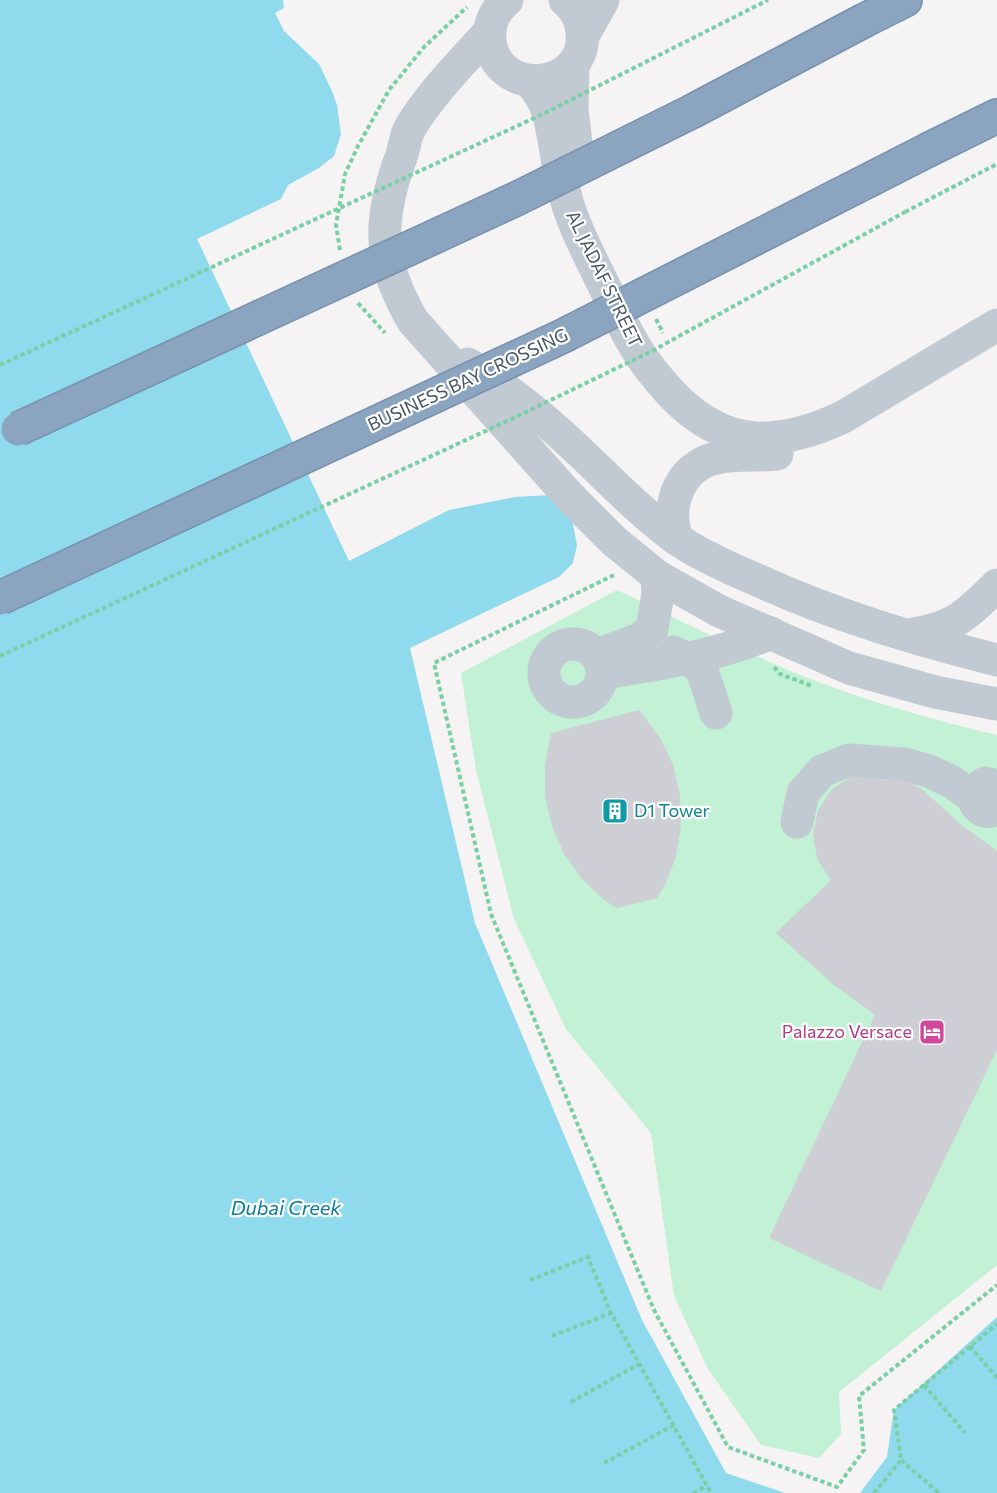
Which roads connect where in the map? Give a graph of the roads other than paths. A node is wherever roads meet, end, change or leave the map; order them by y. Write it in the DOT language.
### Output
graph roads {
  1 [pos="507,0"];
  2 [pos="565,0"];
  3 [pos="603,0"];
  4 [pos="905,0"];
  5 [pos="490,31"];
  6 [pos="578,50"];
  7 [pos="518,76"];
  8 [pos="997,116"];
  9 [pos="402,157"];
  10 [pos="997,301"];
  11 [pos="997,325"];
  12 [pos="429,340"];
  13 [pos="960,347"];
  14 [pos="0,438"];
  15 [pos="677,539"];
  16 [pos="648,570"];
  17 [pos="997,585"];
  18 [pos="0,598"];
  19 [pos="653,624"];
  20 [pos="771,633"];
  21 [pos="908,636"];
  22 [pos="697,656"];
  23 [pos="997,660"];
  24 [pos="867,674"];
  25 [pos="997,674"];
  26 [pos="991,708"];
  27 [pos="716,713"];
  28 [pos="992,796"];
  29 [pos="797,822"];
  1 -- 5 [label="street"];
  2 -- 6 [label="street"];
  3 -- 6 [label="street, AL JADAF STREET"];
  4 -- 14 [label="highway, bridge"];
  5 -- 7 [label="street, AL JADAF STREET"];
  5 -- 9 [label="street"];
  6 -- 7 [label="street"];
  6 -- 10 [label="street, AL JADAF STREET"];
  7 -- 9 [label="street"];
  7 -- 13 [label="street, AL JADAF STREET"];
  8 -- 18 [label="highway, BUSINESS BAY CROSSING, bridge"];
  9 -- 12 [label="street"];
  11 -- 13 [label="street, AL JADAF STREET"];
  12 -- 15 [label="street"];
  12 -- 16 [label="street"];
  13 -- 15 [label="street"];
  15 -- 21 [label="street"];
  16 -- 19 [label="street"];
  16 -- 20 [label="street"];
  17 -- 21 [label="street"];
  19 -- 22 [label="street"];
  19 -- 22 [label="street"];
  20 -- 22 [label="street"];
  20 -- 24 [label="street"];
  21 -- 23 [label="street"];
  22 -- 27 [label="street"];
  24 -- 25 [label="street"];
  24 -- 26 [label="street"];
  28 -- 29 [label="street"];
}
